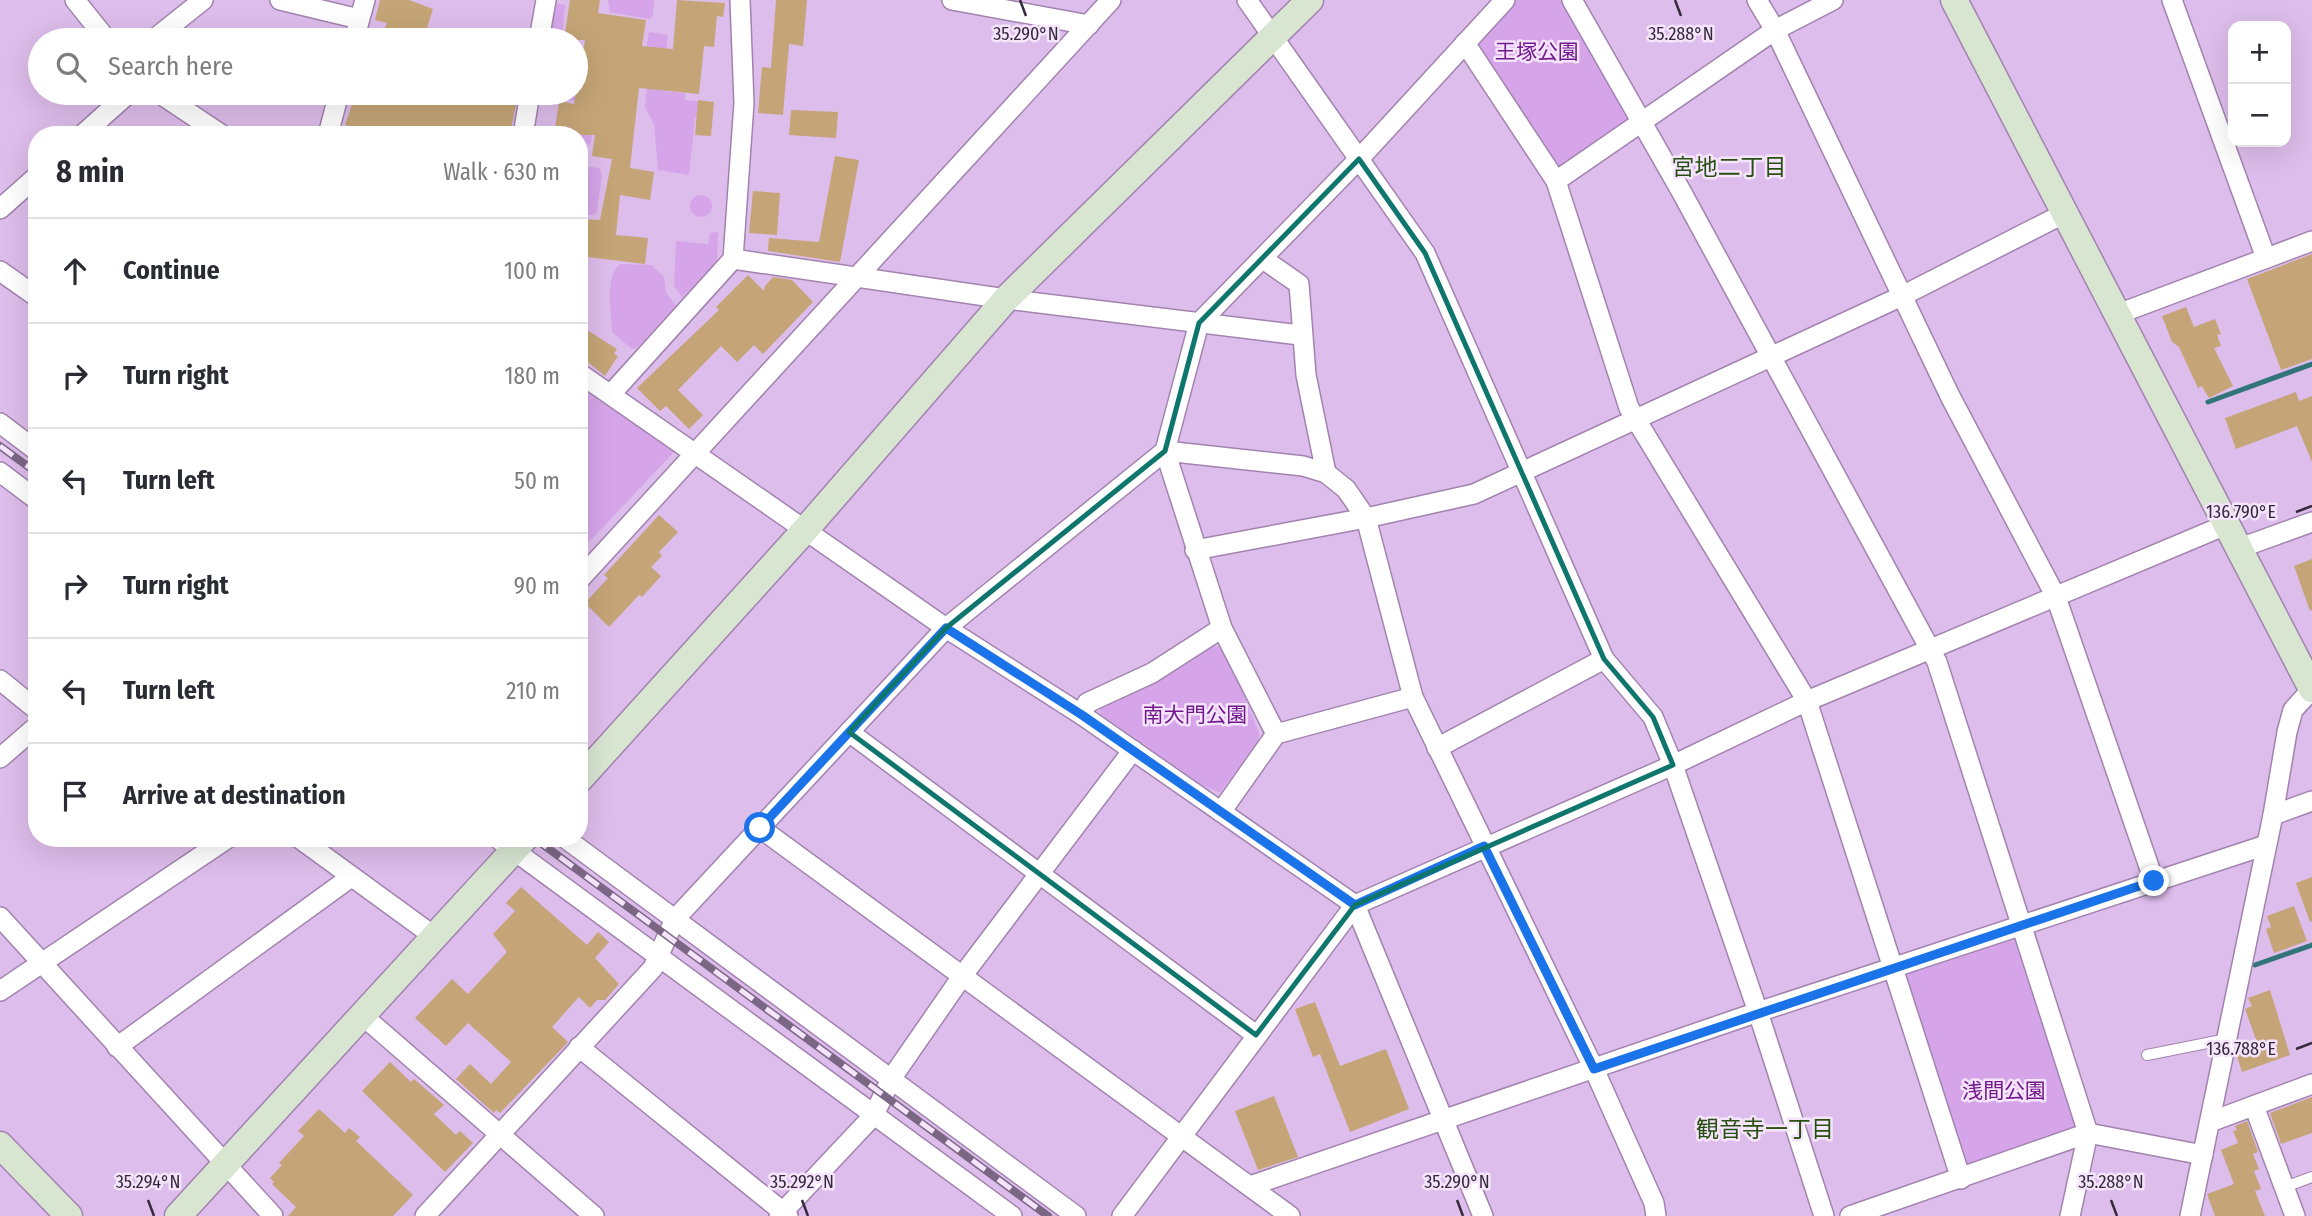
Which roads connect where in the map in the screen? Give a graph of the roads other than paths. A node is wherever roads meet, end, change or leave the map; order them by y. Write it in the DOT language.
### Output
graph roads {
  1 [pos="75,0"];
  2 [pos="203,0"];
  3 [pos="280,0"];
  4 [pos="365,0"];
  5 [pos="546,0"];
  6 [pos="740,0"];
  7 [pos="1111,0"];
  8 [pos="1247,0"];
  9 [pos="1310,0"];
  10 [pos="1505,0"];
  11 [pos="1572,0"];
  12 [pos="1757,0"];
  13 [pos="1833,0"];
  14 [pos="1954,0"];
  15 [pos="2172,0"];
  16 [pos="964,1"];
  17 [pos="359,19"];
  18 [pos="1088,25"];
  19 [pos="97,28"];
  20 [pos="168,28"];
  21 [pos="357,28"];
  22 [pos="541,28"];
  23 [pos="1775,30"];
  24 [pos="1274,39"];
  25 [pos="1465,43"];
  26 [pos="116,105"];
  27 [pos="177,105"];
  28 [pos="336,105"];
  29 [pos="528,105"];
  30 [pos="1641,122"];
  31 [pos="92,126"];
  32 [pos="208,126"];
  33 [pos="330,126"];
  34 [pos="524,126"];
  35 [pos="1359,159"];
  36 [pos="1556,181"];
  37 [pos="28,184"];
  38 [pos="0,209"];
  39 [pos="2064,213"];
  40 [pos="2312,242"];
  41 [pos="2266,258"];
  42 [pos="1263,259"];
  43 [pos="733,260"];
  44 [pos="0,271"];
  45 [pos="858,277"];
  46 [pos="28,291"];
  47 [pos="1902,296"];
  48 [pos="1006,299"];
  49 [pos="2118,314"];
  50 [pos="1199,323"];
  51 [pos="1300,335"];
  52 [pos="1771,358"];
  53 [pos="588,379"];
  54 [pos="611,394"];
  55 [pos="1637,421"];
  56 [pos="0,423"];
  57 [pos="28,444"];
  58 [pos="694,452"];
  59 [pos="1165,452"];
  60 [pos="0,472"];
  61 [pos="1523,472"];
  62 [pos="1326,473"];
  63 [pos="28,493"];
  64 [pos="1366,518"];
  65 [pos="2312,522"];
  66 [pos="2228,524"];
  67 [pos="805,530"];
  68 [pos="2240,548"];
  69 [pos="1195,550"];
  70 [pos="588,563"];
  71 [pos="2056,597"];
  72 [pos="946,628"];
  73 [pos="1222,628"];
  74 [pos="1931,650"];
  75 [pos="1604,659"];
  76 [pos="0,680"];
  77 [pos="2312,689"];
  78 [pos="1413,697"];
  79 [pos="1807,701"];
  80 [pos="28,703"];
  81 [pos="1082,715"];
  82 [pos="849,732"];
  83 [pos="28,734"];
  84 [pos="1276,734"];
  85 [pos="1437,748"];
  86 [pos="1133,750"];
  87 [pos="0,758"];
  88 [pos="1673,765"];
  89 [pos="588,770"];
  90 [pos="2312,801"];
  91 [pos="1222,812"];
  92 [pos="2273,815"];
  93 [pos="760,828"];
  94 [pos="2266,845"];
  95 [pos="1484,846"];
  96 [pos="215,847"];
  97 [pos="311,847"];
  98 [pos="508,847"];
  99 [pos="518,847"];
  100 [pos="577,847"];
  101 [pos="1039,874"];
  102 [pos="351,877"];
  103 [pos="2154,881"];
  104 [pos="1355,905"];
  105 [pos="0,917"];
  106 [pos="675,919"];
  107 [pos="2023,925"];
  108 [pos="435,937"];
  109 [pos="658,956"];
  110 [pos="41,963"];
  111 [pos="1894,967"];
  112 [pos="963,975"];
  113 [pos="0,991"];
  114 [pos="1758,1012"];
  115 [pos="363,1016"];
  116 [pos="1256,1035"];
  117 [pos="2227,1039"];
  118 [pos="117,1047"];
  119 [pos="579,1047"];
  120 [pos="2147,1055"];
  121 [pos="1594,1069"];
  122 [pos="891,1079"];
  123 [pos="2312,1084"];
  124 [pos="2254,1106"];
  125 [pos="874,1115"];
  126 [pos="1444,1122"];
  127 [pos="2210,1122"];
  128 [pos="499,1133"];
  129 [pos="2088,1133"];
  130 [pos="1181,1135"];
  131 [pos="0,1145"];
  132 [pos="2203,1155"];
  133 [pos="225,1166"];
  134 [pos="2312,1177"];
  135 [pos="1961,1179"];
  136 [pos="1250,1186"];
  137 [pos="2284,1188"];
  138 [pos="587,1214"];
  139 [pos="783,1215"];
  140 [pos="69,1216"];
  141 [pos="178,1216"];
  142 [pos="273,1216"];
  143 [pos="425,1216"];
  144 [pos="1012,1216"];
  145 [pos="1076,1216"];
  146 [pos="1122,1216"];
  147 [pos="1290,1216"];
  148 [pos="1483,1216"];
  149 [pos="1656,1216"];
  150 [pos="1824,1216"];
  151 [pos="1850,1216"];
  152 [pos="2070,1216"];
  153 [pos="2190,1216"];
  154 [pos="2295,1216"];
  1 -- 19 [label="street"];
  2 -- 20 [label="street"];
  3 -- 17 [label="street"];
  4 -- 17 [label="street"];
  5 -- 22 [label="street"];
  6 -- 43 [label="street"];
  7 -- 18 [label="street"];
  8 -- 24 [label="street"];
  9 -- 24 [label="street"];
  10 -- 25 [label="street"];
  11 -- 30 [label="street"];
  12 -- 23 [label="street"];
  13 -- 23 [label="street"];
  14 -- 39 [label="street"];
  15 -- 41 [label="street"];
  16 -- 18 [label="street"];
  17 -- 21 [label="street"];
  18 -- 45 [label="street"];
  23 -- 30 [label="street"];
  23 -- 47 [label="street"];
  24 -- 35 [label="street"];
  24 -- 48 [label="street"];
  25 -- 35 [label="street"];
  25 -- 36 [label="street"];
  26 -- 31 [label="street"];
  27 -- 32 [label="street"];
  28 -- 33 [label="street"];
  29 -- 34 [label="street"];
  30 -- 36 [label="street"];
  30 -- 52 [label="street"];
  35 -- 42 [label="street"];
  35 -- 61 [label="street"];
  36 -- 55 [label="street"];
  37 -- 38 [label="street"];
  39 -- 47 [label="street"];
  39 -- 49 [label="street"];
  40 -- 41 [label="street"];
  41 -- 49 [label="street"];
  42 -- 50 [label="street"];
  42 -- 51 [label="street"];
  43 -- 45 [label="street"];
  43 -- 54 [label="street"];
  44 -- 46 [label="street"];
  45 -- 48 [label="street"];
  45 -- 58 [label="street"];
  47 -- 52 [label="street"];
  47 -- 71 [label="street"];
  48 -- 50 [label="street"];
  48 -- 67 [label="street"];
  49 -- 66 [label="street"];
  50 -- 51 [label="street"];
  50 -- 59 [label="street"];
  51 -- 62 [label="street"];
  52 -- 55 [label="street"];
  52 -- 74 [label="street"];
  53 -- 54 [label="street"];
  54 -- 58 [label="street"];
  55 -- 61 [label="street"];
  55 -- 79 [label="street"];
  56 -- 57 [label="street"];
  58 -- 67 [label="street"];
  58 -- 70 [label="street"];
  59 -- 62 [label="street"];
  59 -- 69 [label="street"];
  59 -- 72 [label="street"];
  60 -- 63 [label="street"];
  61 -- 64 [label="street"];
  61 -- 75 [label="street"];
  62 -- 64 [label="street"];
  64 -- 69 [label="street"];
  64 -- 78 [label="street"];
  65 -- 68 [label="street"];
  66 -- 68 [label="street"];
  66 -- 71 [label="street"];
  67 -- 72 [label="street"];
  67 -- 89 [label="street"];
  68 -- 77 [label="street"];
  69 -- 73 [label="street"];
  71 -- 74 [label="street"];
  71 -- 103 [label="street"];
  72 -- 81 [label="street"];
  72 -- 82 [label="street"];
  73 -- 81 [label="street"];
  73 -- 84 [label="street"];
  74 -- 79 [label="street"];
  74 -- 107 [label="street"];
  75 -- 85 [label="street"];
  75 -- 88 [label="street"];
  76 -- 80 [label="street"];
  77 -- 92 [label="street"];
  78 -- 84 [label="street"];
  78 -- 85 [label="street"];
  79 -- 88 [label="street"];
  79 -- 111 [label="street"];
  81 -- 86 [label="street"];
  82 -- 93 [label="street"];
  82 -- 101 [label="street"];
  83 -- 87 [label="street"];
  84 -- 91 [label="street"];
  85 -- 95 [label="street"];
  86 -- 91 [label="street"];
  86 -- 101 [label="street"];
  88 -- 95 [label="street"];
  88 -- 114 [label="street"];
  90 -- 92 [label="street"];
  91 -- 104 [label="street"];
  92 -- 94 [label="street"];
  93 -- 106 [label="street"];
  93 -- 112 [label="street"];
  94 -- 103 [label="street"];
  94 -- 117 [label="street"];
  95 -- 104 [label="street"];
  95 -- 121 [label="street"];
  96 -- 110 [label="street"];
  97 -- 102 [label="street"];
  98 -- 108 [label="street"];
  99 -- 109 [label="street"];
  100 -- 106 [label="street"];
  101 -- 112 [label="street"];
  101 -- 116 [label="street"];
  102 -- 108 [label="street"];
  102 -- 118 [label="street"];
  103 -- 107 [label="street"];
  104 -- 116 [label="street"];
  104 -- 126 [label="street"];
  105 -- 110 [label="street"];
  106 -- 109 [label="street"];
  106 -- 122 [label="street"];
  107 -- 111 [label="street"];
  107 -- 129 [label="street"];
  108 -- 115 [label="street"];
  109 -- 119 [label="street"];
  109 -- 125 [label="street"];
  110 -- 113 [label="street"];
  110 -- 118 [label="street"];
  111 -- 114 [label="street"];
  111 -- 135 [label="street"];
  112 -- 122 [label="street"];
  112 -- 130 [label="street"];
  114 -- 121 [label="street"];
  114 -- 150 [label="street"];
  115 -- 128 [label="street"];
  115 -- 133 [label="street"];
  116 -- 130 [label="street"];
  117 -- 120 [label="lane"];
  117 -- 127 [label="street"];
  118 -- 133 [label="street"];
  119 -- 128 [label="street"];
  119 -- 139 [label="street"];
  121 -- 126 [label="street"];
  121 -- 149 [label="street"];
  122 -- 125 [label="street"];
  122 -- 145 [label="street"];
  123 -- 124 [label="street"];
  124 -- 127 [label="street"];
  124 -- 137 [label="street"];
  125 -- 139 [label="street"];
  125 -- 144 [label="street"];
  126 -- 136 [label="street"];
  126 -- 148 [label="street"];
  127 -- 132 [label="street"];
  128 -- 138 [label="street"];
  128 -- 143 [label="street"];
  129 -- 132 [label="street"];
  129 -- 135 [label="street"];
  129 -- 152 [label="street"];
  130 -- 136 [label="street"];
  130 -- 146 [label="street"];
  131 -- 140 [label="street"];
  132 -- 153 [label="street"];
  133 -- 141 [label="street"];
  133 -- 142 [label="street"];
  134 -- 137 [label="lane"];
  135 -- 151 [label="street"];
  136 -- 147 [label="street"];
  137 -- 154 [label="street"];
}
